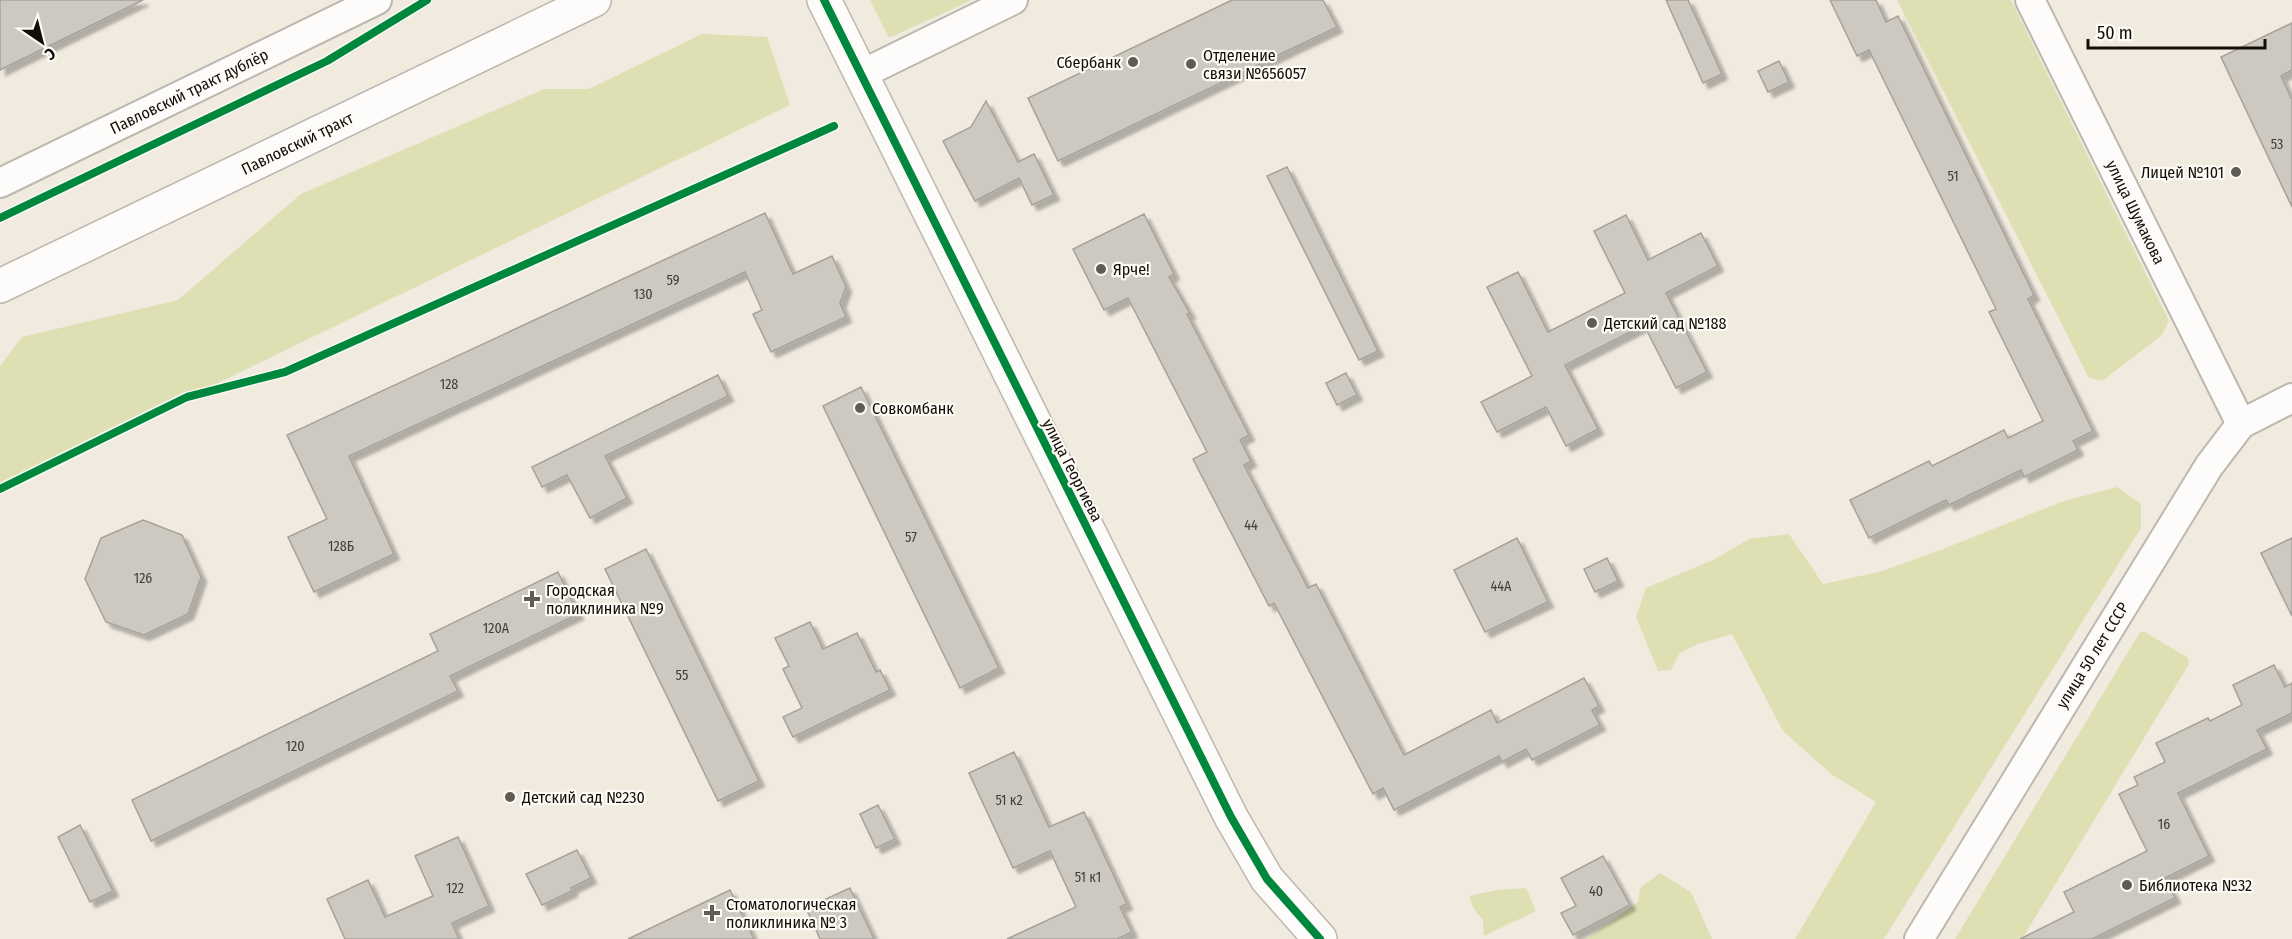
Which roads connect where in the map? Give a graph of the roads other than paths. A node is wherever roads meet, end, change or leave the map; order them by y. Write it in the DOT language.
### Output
graph roads {
  1 [pos="377,0"];
  2 [pos="594,0"];
  3 [pos="824,0"];
  4 [pos="1013,0"];
  5 [pos="2030,0"];
  6 [pos="860,75"];
  7 [pos="0,183"];
  8 [pos="0,286"];
  9 [pos="2292,398"];
  10 [pos="2241,424"];
  11 [pos="1320,939"];
  12 [pos="1919,939"];
  1 -- 7 [label="street, Павловский тракт дублёр"];
  2 -- 8 [label="street, Павловский тракт"];
  3 -- 6 [label="street, улица Георгиева"];
  4 -- 6 [label="street"];
  5 -- 10 [label="street, улица Шумакова"];
  6 -- 11 [label="street, улица Георгиева"];
  9 -- 10 [label="street, улица 50 лет СССР"];
  10 -- 12 [label="street, улица 50 лет СССР"];
}
